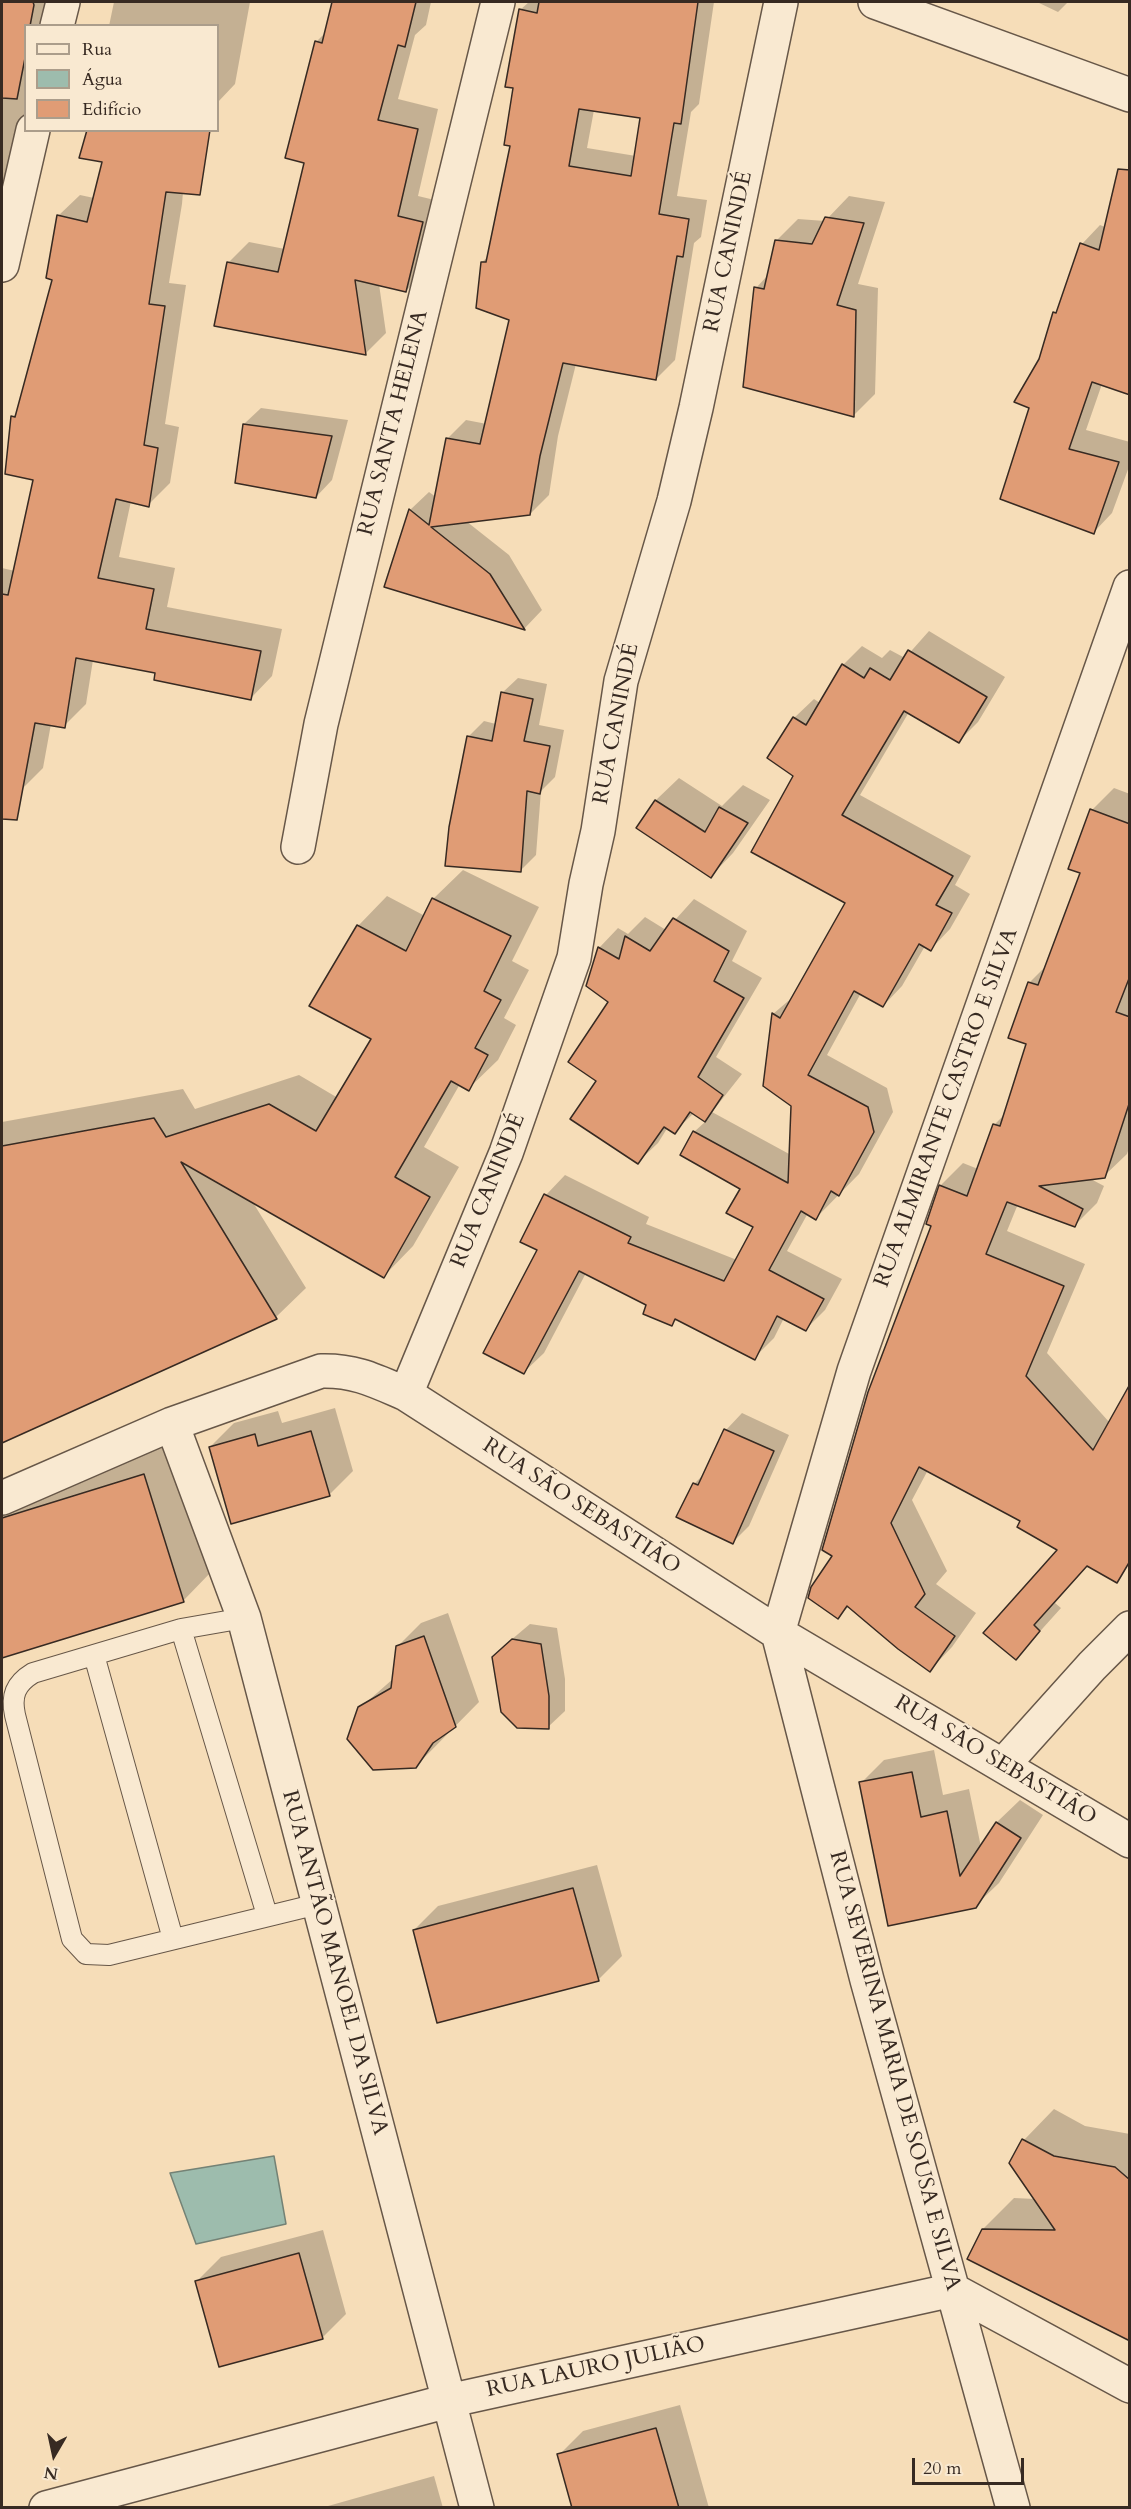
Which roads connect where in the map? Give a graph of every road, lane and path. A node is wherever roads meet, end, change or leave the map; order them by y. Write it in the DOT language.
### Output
graph roads {
  1 [pos="63,2"];
  2 [pos="498,2"];
  3 [pos="781,2"];
  4 [pos="875,2"];
  5 [pos="58,24"];
  6 [pos="1130,95"];
  7 [pos="33,132"];
  8 [pos="2,265"];
  9 [pos="1130,587"];
  10 [pos="298,847"];
  11 [pos="406,1394"];
  12 [pos="172,1425"];
  13 [pos="2,1498"];
  14 [pos="244,1618"];
  15 [pos="1130,1628"];
  16 [pos="181,1629"];
  17 [pos="778,1633"];
  18 [pos="94,1655"];
  19 [pos="1003,1765"];
  20 [pos="1130,1841"];
  21 [pos="318,1904"];
  22 [pos="267,1915"];
  23 [pos="173,1939"];
  24 [pos="953,2290"];
  25 [pos="1130,2386"];
  26 [pos="448,2401"];
  27 [pos="46,2508"];
  28 [pos="477,2508"];
  29 [pos="1013,2508"];
  1 -- 5 [label="street"];
  2 -- 10 [label="street, RUA SANTA HELENA"];
  3 -- 11 [label="street, RUA CANINDÉ"];
  4 -- 6 [label="street"];
  7 -- 8 [label="street"];
  9 -- 17 [label="street, RUA ALMIRANTE CASTRO E SILVA"];
  11 -- 12 [label="street, RUA SÃO SEBASTIÃO"];
  11 -- 17 [label="street, RUA SÃO SEBASTIÃO"];
  12 -- 13 [label="street, RUA SÃO SEBASTIÃO"];
  12 -- 14 [label="street, RUA ANTÃO MANOEL DA SILVA"];
  14 -- 16 [label="lane"];
  14 -- 21 [label="street, RUA ANTÃO MANOEL DA SILVA"];
  15 -- 19 [label="street"];
  16 -- 18 [label="lane"];
  16 -- 22 [label="lane"];
  17 -- 19 [label="street, RUA SÃO SEBASTIÃO"];
  17 -- 24 [label="street, RUA SEVERINA MARIA DE SOUSA E SILVA"];
  18 -- 23 [label="lane"];
  18 -- 23 [label="lane"];
  19 -- 20 [label="street, RUA SÃO SEBASTIÃO"];
  21 -- 22 [label="lane"];
  21 -- 26 [label="street, RUA ANTÃO MANOEL DA SILVA"];
  22 -- 23 [label="lane"];
  24 -- 25 [label="street"];
  24 -- 26 [label="street, RUA LAURO JULIÃO"];
  24 -- 29 [label="street, RUA SEVERINA MARIA DE SOUSA E SILVA"];
  26 -- 27 [label="street, RUA LAURO JULIÃO"];
  26 -- 28 [label="street, RUA ANTÃO MANOEL DA SILVA"];
}
